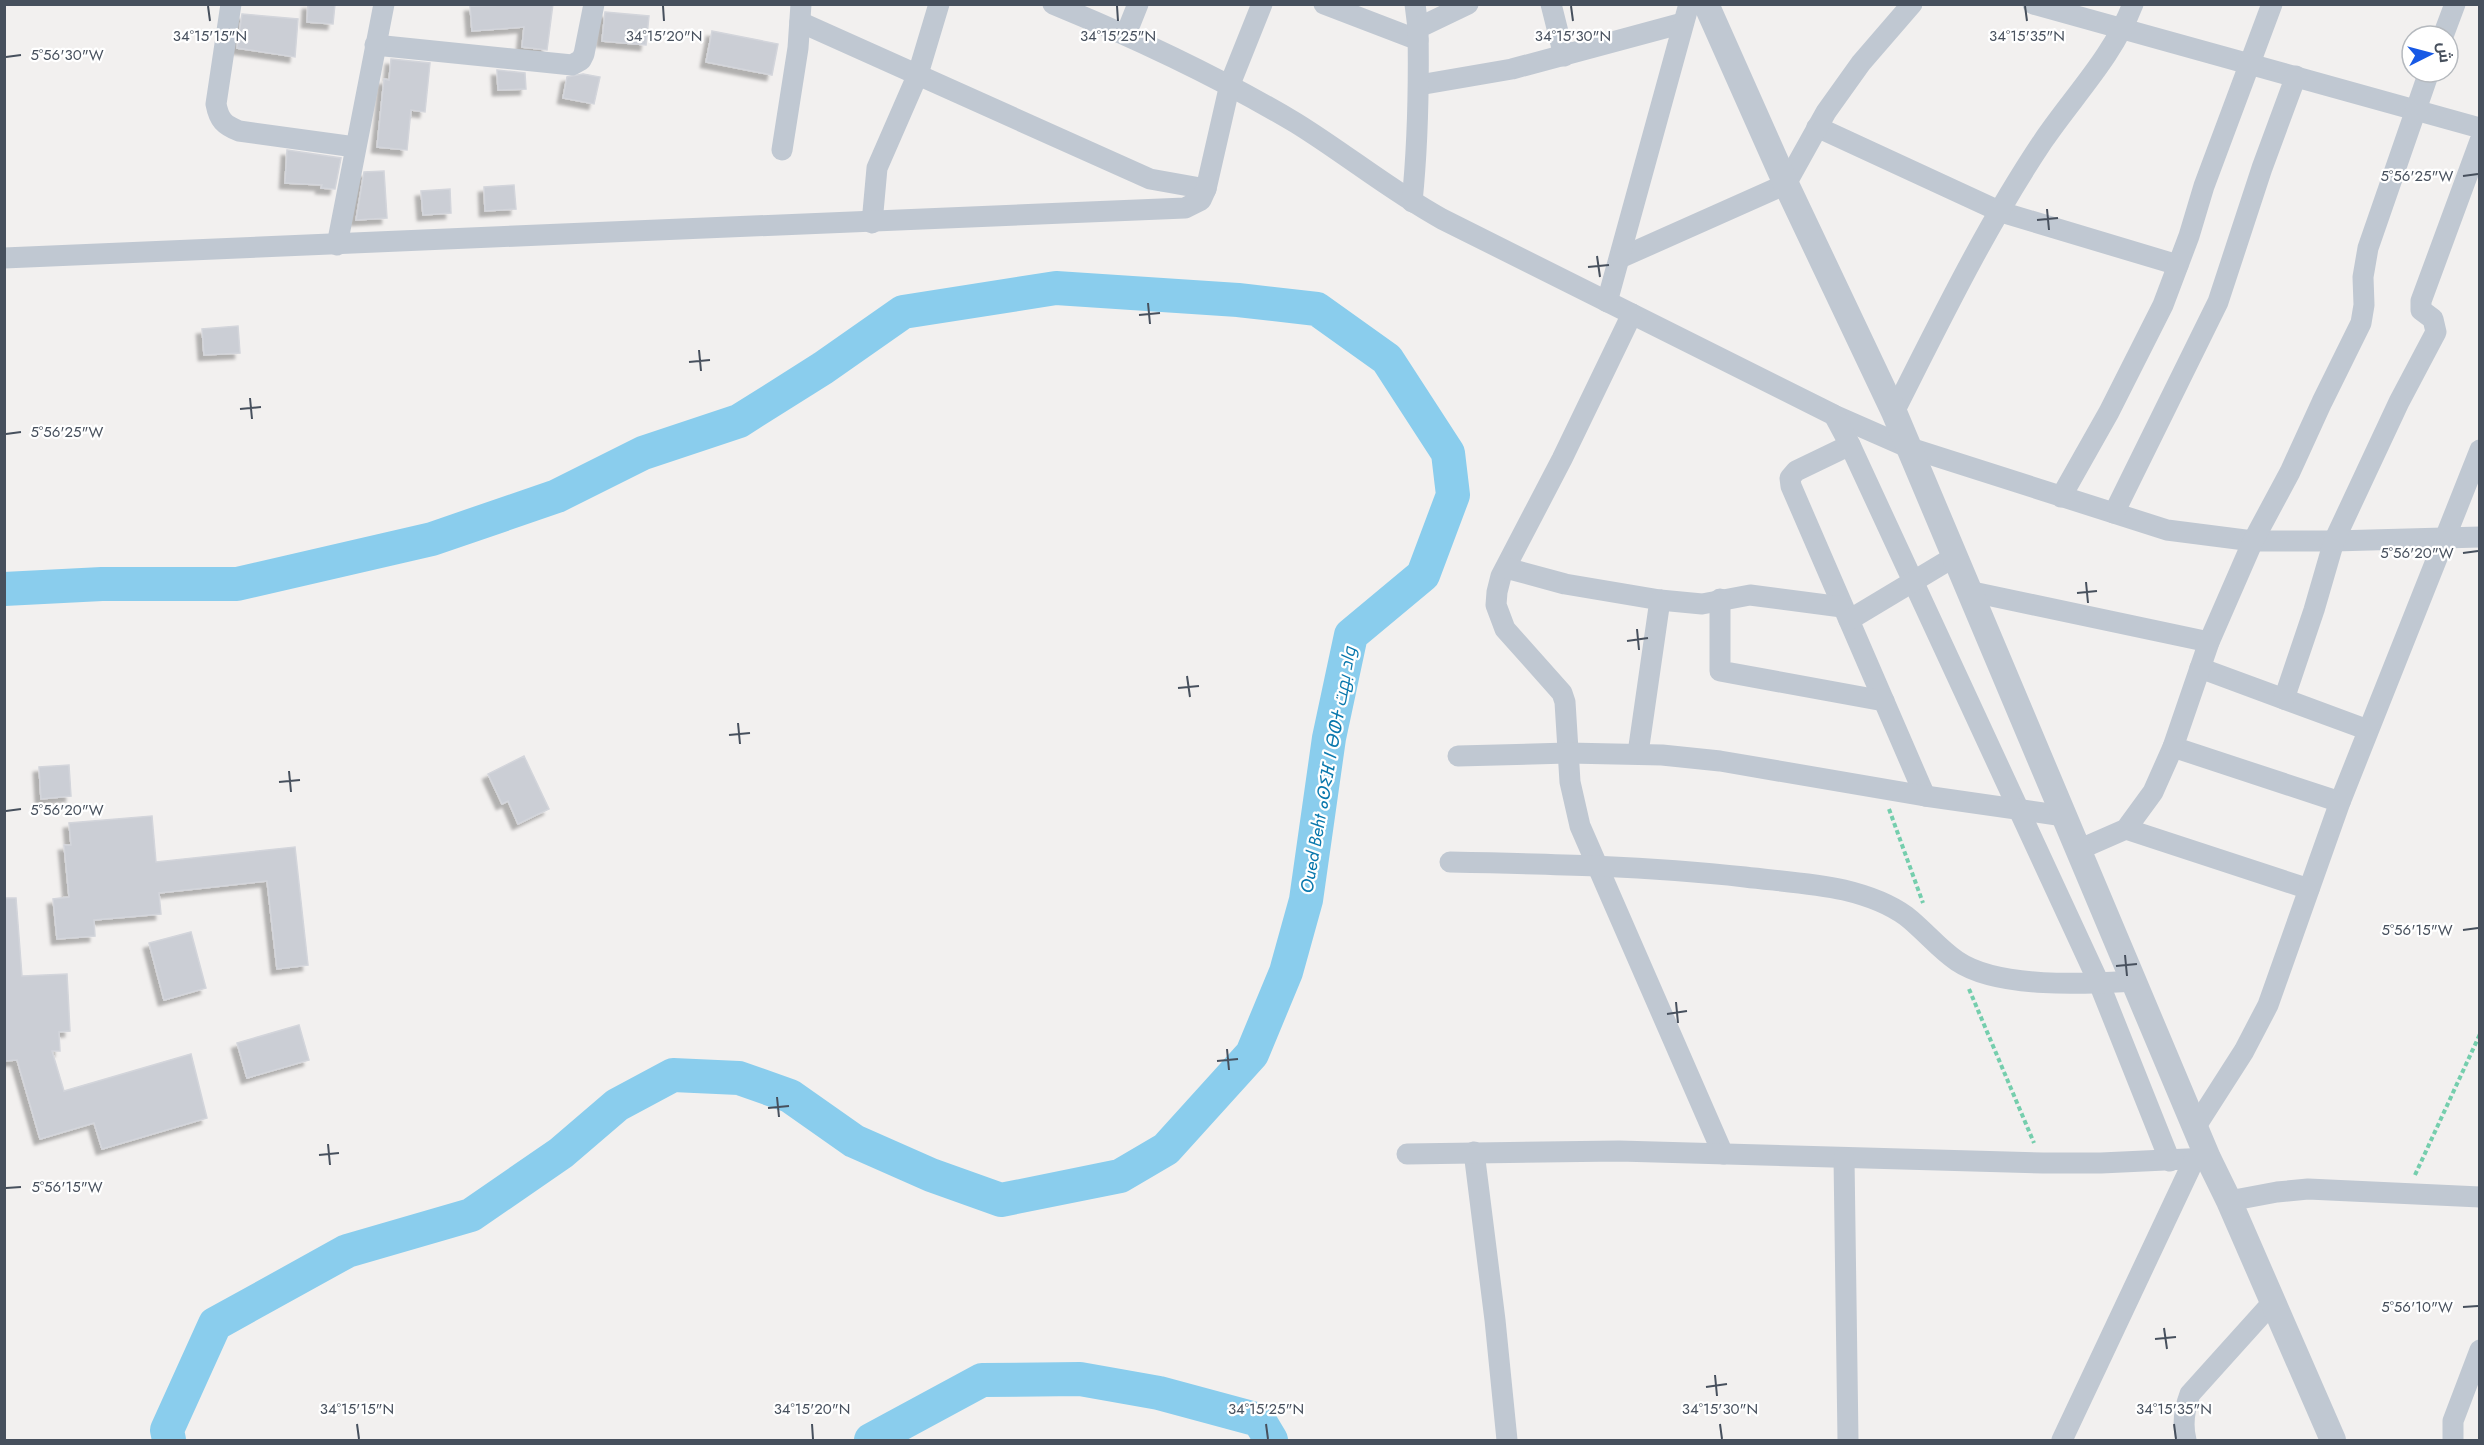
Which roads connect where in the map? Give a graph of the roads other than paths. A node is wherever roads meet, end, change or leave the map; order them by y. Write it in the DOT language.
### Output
graph roads {
  1 [pos="231,4"];
  2 [pos="384,4"];
  3 [pos="594,4"];
  4 [pos="939,4"];
  5 [pos="1053,4"];
  6 [pos="1138,4"];
  7 [pos="1262,4"];
  8 [pos="1324,4"];
  9 [pos="1415,4"];
  10 [pos="1467,4"];
  11 [pos="1551,4"];
  12 [pos="1706,4"];
  13 [pos="1912,4"];
  14 [pos="2033,4"];
  15 [pos="2133,4"];
  16 [pos="2272,4"];
  17 [pos="2455,4"];
  18 [pos="800,13"];
  19 [pos="1686,14"];
  20 [pos="2448,24"];
  21 [pos="2121,30"];
  22 [pos="1126,34"];
  23 [pos="1418,34"];
  24 [pos="375,45"];
  25 [pos="1564,57"];
  26 [pos="2249,64"];
  27 [pos="918,74"];
  28 [pos="2296,76"];
  29 [pos="1230,84"];
  30 [pos="2424,84"];
  31 [pos="1419,85"];
  32 [pos="2415,109"];
  33 [pos="1817,128"];
  34 [pos="2480,128"];
  35 [pos="2480,141"];
  36 [pos="356,147"];
  37 [pos="782,150"];
  38 [pos="1786,184"];
  39 [pos="1206,189"];
  40 [pos="1412,202"];
  41 [pos="2001,212"];
  42 [pos="872,223"];
  43 [pos="337,245"];
  44 [pos="4,258"];
  45 [pos="1620,258"];
  46 [pos="2178,265"];
  47 [pos="1607,302"];
  48 [pos="1632,314"];
  49 [pos="1894,412"];
  50 [pos="1834,415"];
  51 [pos="1850,445"];
  52 [pos="1907,447"];
  53 [pos="2480,450"];
  54 [pos="2061,497"];
  55 [pos="2114,513"];
  56 [pos="2444,537"];
  57 [pos="2480,537"];
  58 [pos="2253,541"];
  59 [pos="2334,541"];
  60 [pos="1954,557"];
  61 [pos="1506,568"];
  62 [pos="1913,582"];
  63 [pos="1968,591"];
  64 [pos="1720,599"];
  65 [pos="1660,600"];
  66 [pos="1846,614"];
  67 [pos="2209,642"];
  68 [pos="2200,668"];
  69 [pos="2284,699"];
  70 [pos="1884,701"];
  71 [pos="2368,730"];
  72 [pos="2173,747"];
  73 [pos="1568,753"];
  74 [pos="1638,753"];
  75 [pos="1458,756"];
  76 [pos="1925,796"];
  77 [pos="2340,802"];
  78 [pos="2017,808"];
  79 [pos="2064,816"];
  80 [pos="2126,829"];
  81 [pos="2078,849"];
  82 [pos="1450,862"];
  83 [pos="1599,866"];
  84 [pos="2309,889"];
  85 [pos="2135,981"];
  86 [pos="2099,983"];
  87 [pos="2196,1126"];
  88 [pos="1474,1152"];
  89 [pos="1407,1154"];
  90 [pos="1723,1154"];
  91 [pos="1844,1158"];
  92 [pos="2201,1159"];
  93 [pos="2170,1161"];
  94 [pos="2480,1197"];
  95 [pos="2229,1201"];
  96 [pos="2272,1303"];
  97 [pos="2480,1350"];
  98 [pos="1507,1440"];
  99 [pos="1848,1440"];
  100 [pos="2062,1440"];
  101 [pos="2186,1440"];
  102 [pos="2333,1440"];
  103 [pos="2453,1440"];
  1 -- 36 [label="street"];
  2 -- 24 [label="street"];
  3 -- 24 [label="street"];
  4 -- 27 [label="street"];
  5 -- 22 [label="street"];
  6 -- 22 [label="street"];
  7 -- 29 [label="street"];
  8 -- 23 [label="street"];
  9 -- 23 [label="street"];
  10 -- 23 [label="street"];
  11 -- 25 [label="street"];
  12 -- 38 [label="street"];
  13 -- 33 [label="street"];
  14 -- 21 [label="street"];
  15 -- 21 [label="street"];
  16 -- 26 [label="street"];
  17 -- 20 [label="street"];
  18 -- 27 [label="street"];
  18 -- 37 [label="street"];
  19 -- 25 [label="street"];
  19 -- 45 [label="street"];
  21 -- 26 [label="street"];
  21 -- 41 [label="street"];
  22 -- 29 [label="street"];
  23 -- 31 [label="street"];
  24 -- 36 [label="street"];
  25 -- 31 [label="street"];
  26 -- 28 [label="street"];
  26 -- 46 [label="street"];
  27 -- 39 [label="street"];
  27 -- 42 [label="street"];
  28 -- 32 [label="street"];
  28 -- 55 [label="street"];
  29 -- 39 [label="street"];
  29 -- 40 [label="street"];
  30 -- 32 [label="street"];
  31 -- 40 [label="street"];
  32 -- 34 [label="street"];
  32 -- 58 [label="street"];
  33 -- 38 [label="street"];
  33 -- 41 [label="street"];
  35 -- 59 [label="street"];
  36 -- 43 [label="street"];
  38 -- 45 [label="street"];
  38 -- 49 [label="street"];
  39 -- 42 [label="street"];
  40 -- 47 [label="street"];
  41 -- 46 [label="street"];
  41 -- 49 [label="street"];
  42 -- 43 [label="street"];
  43 -- 44 [label="street"];
  45 -- 47 [label="street"];
  46 -- 54 [label="street"];
  47 -- 48 [label="street"];
  48 -- 50 [label="street"];
  48 -- 61 [label="street"];
  49 -- 52 [label="street"];
  50 -- 51 [label="street"];
  50 -- 52 [label="street"];
  51 -- 62 [label="street"];
  51 -- 66 [label="street"];
  52 -- 54 [label="street"];
  52 -- 60 [label="street"];
  53 -- 56 [label="street"];
  54 -- 55 [label="street"];
  55 -- 58 [label="street"];
  56 -- 57 [label="street"];
  56 -- 59 [label="street"];
  56 -- 71 [label="street"];
  58 -- 59 [label="street"];
  58 -- 67 [label="street"];
  59 -- 69 [label="street"];
  60 -- 62 [label="street"];
  60 -- 63 [label="street"];
  61 -- 65 [label="street"];
  61 -- 73 [label="street"];
  62 -- 66 [label="street"];
  62 -- 78 [label="street"];
  63 -- 67 [label="street"];
  63 -- 79 [label="street"];
  64 -- 65 [label="street"];
  64 -- 66 [label="street"];
  64 -- 70 [label="street"];
  65 -- 74 [label="street"];
  66 -- 70 [label="street"];
  67 -- 68 [label="street"];
  68 -- 69 [label="street"];
  68 -- 72 [label="street"];
  69 -- 71 [label="street"];
  70 -- 76 [label="street"];
  71 -- 77 [label="street"];
  72 -- 77 [label="street"];
  72 -- 80 [label="street"];
  73 -- 74 [label="street"];
  73 -- 75 [label="street"];
  73 -- 83 [label="street"];
  74 -- 76 [label="street"];
  76 -- 78 [label="street"];
  77 -- 84 [label="street"];
  78 -- 79 [label="street"];
  78 -- 86 [label="street"];
  79 -- 81 [label="street"];
  80 -- 81 [label="street"];
  80 -- 84 [label="street"];
  81 -- 85 [label="street"];
  82 -- 83 [label="street"];
  83 -- 86 [label="street"];
  83 -- 90 [label="street"];
  84 -- 87 [label="street"];
  85 -- 86 [label="street"];
  85 -- 87 [label="street"];
  86 -- 93 [label="street"];
  87 -- 92 [label="street"];
  88 -- 89 [label="street"];
  88 -- 90 [label="street"];
  88 -- 98 [label="street"];
  90 -- 91 [label="street"];
  91 -- 93 [label="street"];
  91 -- 99 [label="street"];
  92 -- 93 [label="street"];
  92 -- 95 [label="street"];
  92 -- 100 [label="street"];
  94 -- 95 [label="street"];
  95 -- 96 [label="street"];
  96 -- 101 [label="street"];
  96 -- 102 [label="street"];
  97 -- 103 [label="street"];
}
